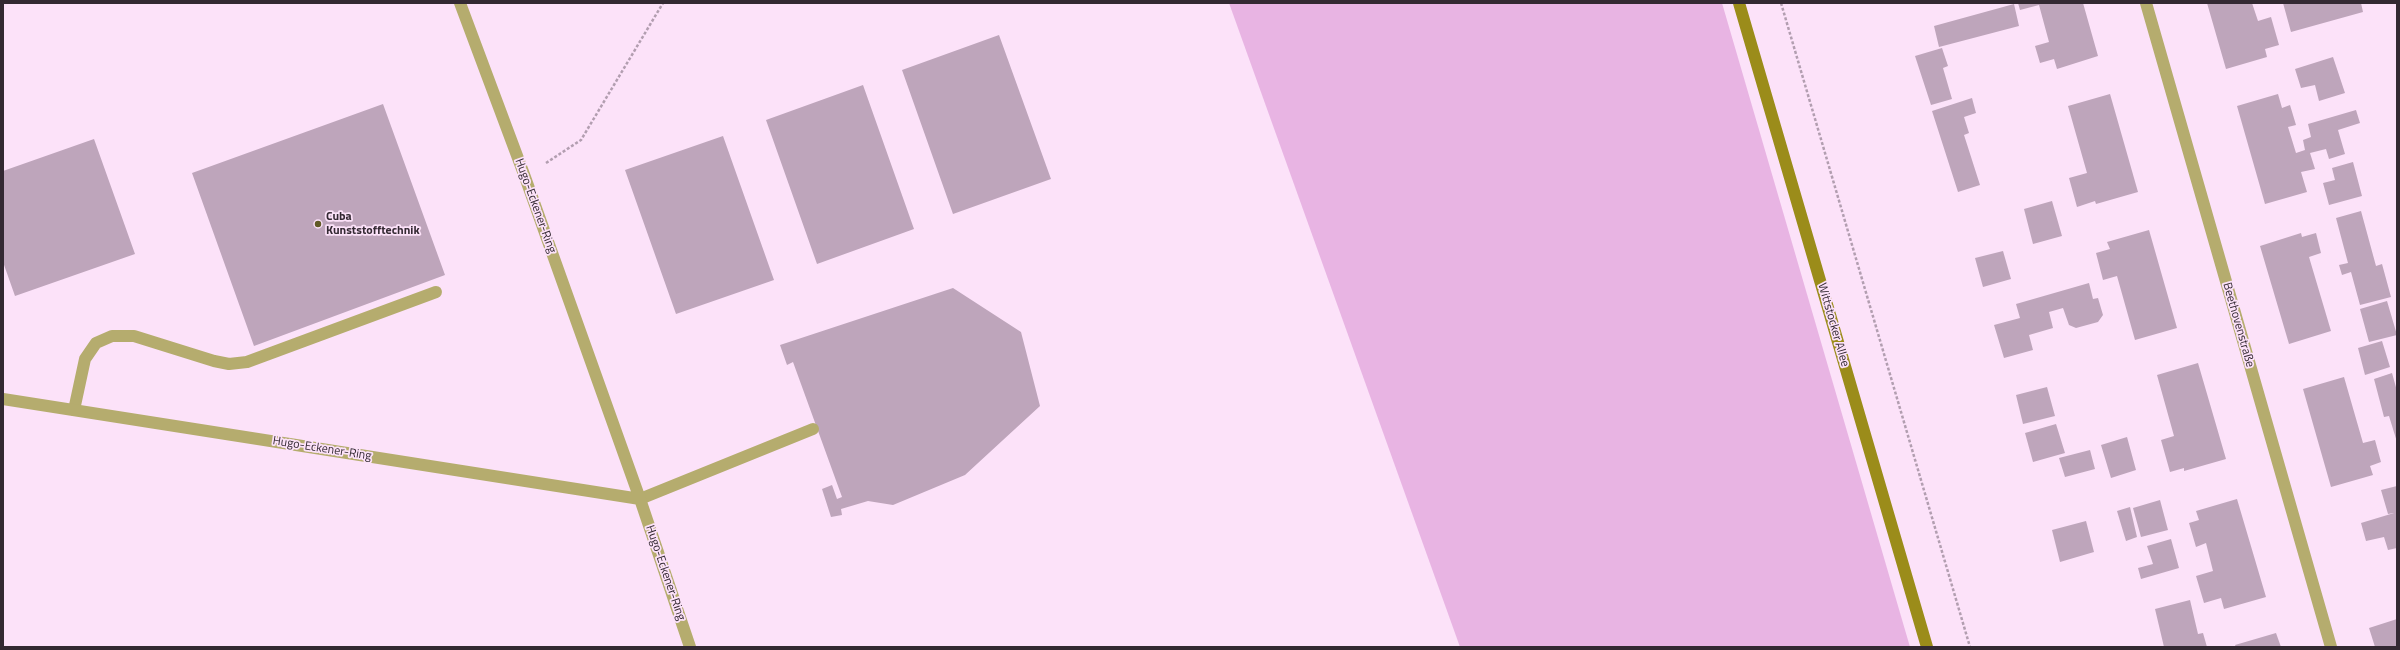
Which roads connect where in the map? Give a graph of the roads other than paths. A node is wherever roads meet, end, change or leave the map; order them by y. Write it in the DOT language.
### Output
graph roads {
  1 [pos="460,3"];
  2 [pos="1739,3"];
  3 [pos="2146,3"];
  4 [pos="436,292"];
  5 [pos="3,399"];
  6 [pos="74,410"];
  7 [pos="813,429"];
  8 [pos="640,499"];
  9 [pos="690,647"];
  10 [pos="1927,647"];
  11 [pos="2331,647"];
  1 -- 8 [label="street, Hugo-Eckener-Ring"];
  2 -- 10 [label="main road, Wittstocker Allee"];
  3 -- 11 [label="street, Beethovenstraße"];
  4 -- 6 [label="street"];
  5 -- 6 [label="street, Hugo-Eckener-Ring"];
  6 -- 8 [label="street, Hugo-Eckener-Ring"];
  7 -- 8 [label="street"];
  8 -- 9 [label="street, Hugo-Eckener-Ring"];
}
